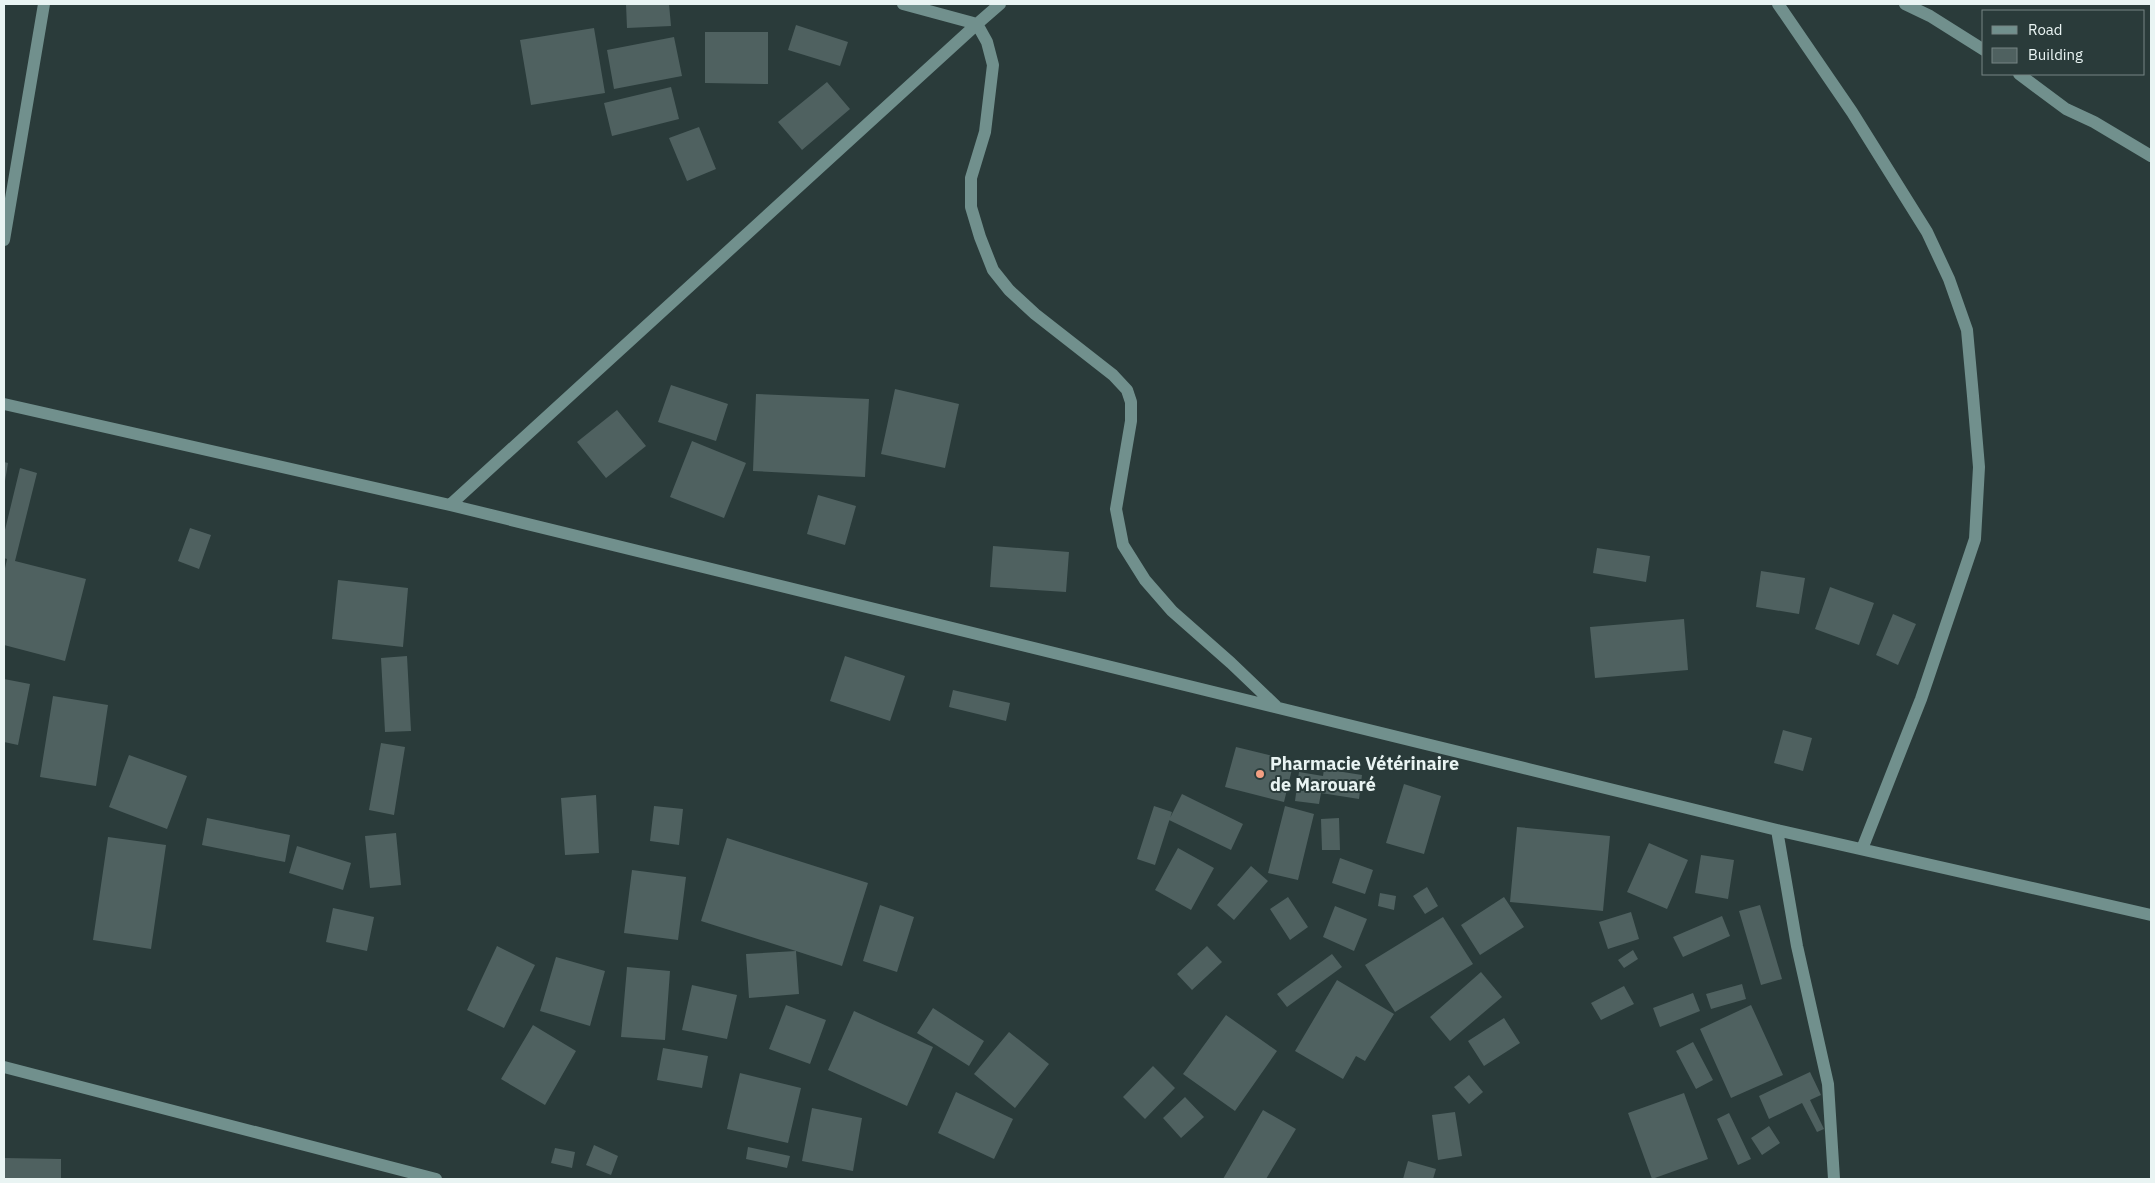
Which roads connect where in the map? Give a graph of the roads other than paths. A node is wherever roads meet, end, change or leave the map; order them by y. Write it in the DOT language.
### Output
graph roads {
  1 [pos="44,4"];
  2 [pos="903,4"];
  3 [pos="1000,4"];
  4 [pos="1778,4"];
  5 [pos="1904,4"];
  6 [pos="977,24"];
  7 [pos="1982,49"];
  8 [pos="2020,75"];
  9 [pos="2151,156"];
  10 [pos="4,240"];
  11 [pos="4,404"];
  12 [pos="450,505"];
  13 [pos="1276,706"];
  14 [pos="1777,830"];
  15 [pos="1862,849"];
  16 [pos="2151,915"];
  17 [pos="4,1067"];
  18 [pos="436,1179"];
  19 [pos="1834,1179"];
  1 -- 10 [label="street"];
  2 -- 6 [label="street"];
  3 -- 6 [label="street"];
  4 -- 15 [label="street"];
  5 -- 7 [label="street"];
  6 -- 12 [label="street"];
  6 -- 13 [label="street"];
  8 -- 9 [label="street"];
  11 -- 12 [label="street"];
  12 -- 13 [label="street"];
  13 -- 14 [label="street"];
  14 -- 15 [label="street"];
  14 -- 19 [label="street"];
  15 -- 16 [label="street"];
  17 -- 18 [label="street"];
}
